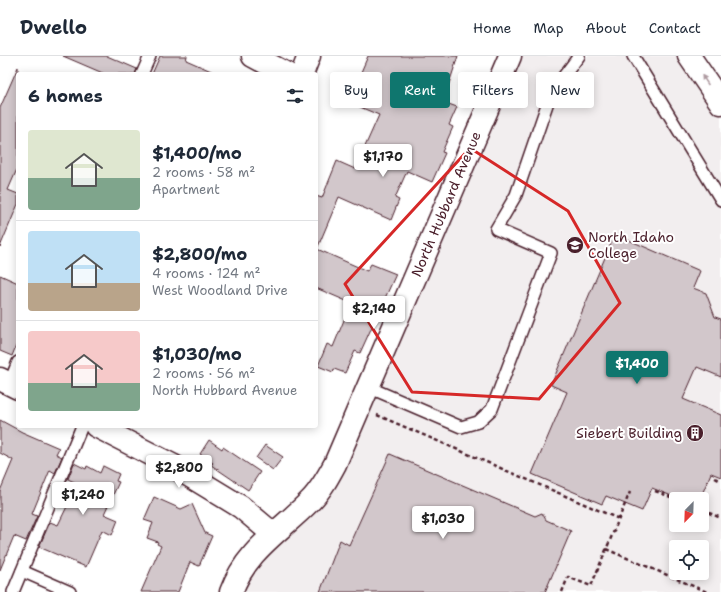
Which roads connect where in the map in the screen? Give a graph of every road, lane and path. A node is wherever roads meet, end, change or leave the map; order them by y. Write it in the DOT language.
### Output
graph roads {
  1 [pos="150,56"];
  2 [pos="253,56"];
  3 [pos="309,56"];
  4 [pos="510,56"];
  5 [pos="579,56"];
  6 [pos="632,56"];
  7 [pos="688,56"];
  8 [pos="143,72"];
  9 [pos="283,72"];
  10 [pos="303,72"];
  11 [pos="721,103"];
  12 [pos="721,200"];
  13 [pos="16,367"];
  14 [pos="9,384"];
  15 [pos="368,387"];
  16 [pos="359,407"];
  17 [pos="81,428"];
  18 [pos="108,429"];
  19 [pos="715,478"];
  20 [pos="721,481"];
  21 [pos="655,491"];
  22 [pos="630,492"];
  23 [pos="669,497"];
  24 [pos="709,513"];
  25 [pos="721,518"];
  26 [pos="619,519"];
  27 [pos="273,534"];
  28 [pos="606,548"];
  29 [pos="22,571"];
  30 [pos="13,592"];
  31 [pos="70,592"];
  32 [pos="231,592"];
  33 [pos="562,592"];
  34 [pos="707,592"];
  1 -- 8 [label="lane"];
  2 -- 9 [label="street"];
  3 -- 10 [label="street"];
  4 -- 15 [label="street, North Hubbard Avenue"];
  5 -- 15 [label="lane"];
  6 -- 12 [label="lane"];
  11 -- 7 [label="street, one-way"];
  13 -- 14 [label="lane"];
  15 -- 16 [label="street, North Hubbard Avenue"];
  16 -- 26 [label="path"];
  16 -- 27 [label="street, North Hubbard Avenue"];
  17 -- 29 [label="lane"];
  18 -- 27 [label="street"];
  19 -- 20 [label="path"];
  21 -- 23 [label="path"];
  22 -- 26 [label="path"];
  24 -- 25 [label="path"];
  26 -- 28 [label="path"];
  27 -- 32 [label="street, North Hubbard Avenue"];
  28 -- 33 [label="path"];
  28 -- 34 [label="path"];
  29 -- 30 [label="lane"];
  29 -- 31 [label="lane"];
}
